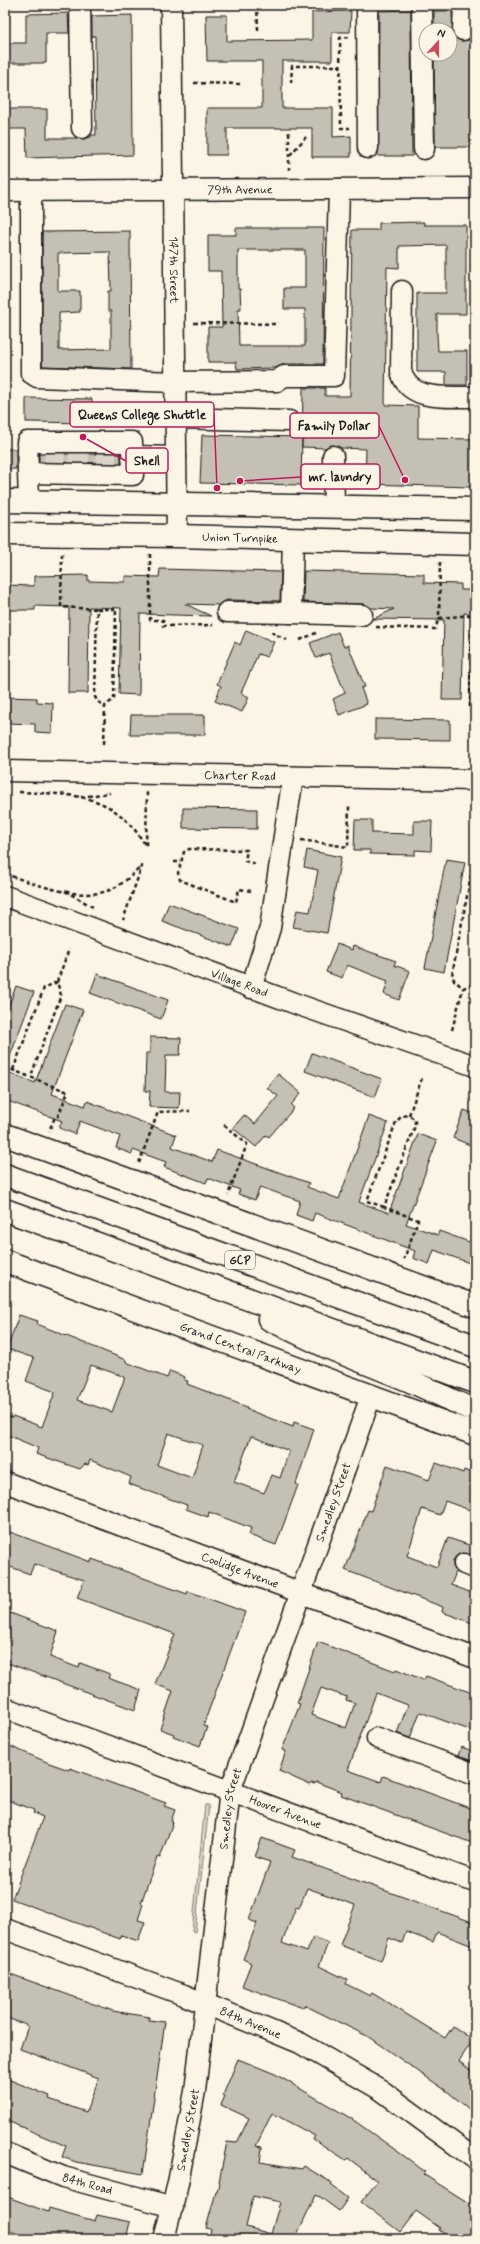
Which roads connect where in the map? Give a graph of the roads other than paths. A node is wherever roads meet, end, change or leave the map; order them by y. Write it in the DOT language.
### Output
graph roads {
  1 [pos="80,5"];
  2 [pos="171,5"];
  3 [pos="368,5"];
  4 [pos="422,5"];
  5 [pos="464,5"];
  6 [pos="463,30"];
  7 [pos="82,128"];
  8 [pos="368,148"];
  9 [pos="424,149"];
  10 [pos="475,188"];
  11 [pos="339,189"];
  12 [pos="172,190"];
  13 [pos="5,191"];
  14 [pos="31,191"];
  15 [pos="402,291"];
  16 [pos="175,382"];
  17 [pos="475,397"];
  18 [pos="176,418"];
  19 [pos="289,420"];
  20 [pos="132,456"];
  21 [pos="333,456"];
  22 [pos="176,457"];
  23 [pos="91,472"];
  24 [pos="28,473"];
  25 [pos="126,475"];
  26 [pos="5,501"];
  27 [pos="29,502"];
  28 [pos="89,503"];
  29 [pos="125,504"];
  30 [pos="177,504"];
  31 [pos="334,506"];
  32 [pos="475,509"];
  33 [pos="5,534"];
  34 [pos="177,536"];
  35 [pos="293,539"];
  36 [pos="475,544"];
  37 [pos="227,612"];
  38 [pos="291,613"];
  39 [pos="362,615"];
  40 [pos="5,771"];
  41 [pos="293,777"];
  42 [pos="475,780"];
  43 [pos="5,896"];
  44 [pos="251,988"];
  45 [pos="475,1066"];
  46 [pos="5,1135"];
  47 [pos="5,1175"];
  48 [pos="5,1210"];
  49 [pos="5,1261"];
  50 [pos="156,1264"];
  51 [pos="475,1306"];
  52 [pos="475,1346"];
  53 [pos="475,1382"];
  54 [pos="371,1396"];
  55 [pos="475,1411"];
  56 [pos="475,1434"];
  57 [pos="5,1482"];
  58 [pos="299,1593"];
  59 [pos="475,1658"];
  60 [pos="5,1708"];
  61 [pos="377,1738"];
  62 [pos="475,1774"];
  63 [pos="230,1792"];
  64 [pos="475,1882"];
  65 [pos="5,1929"];
  66 [pos="205,2003"];
  67 [pos="5,2153"];
  68 [pos="475,2159"];
  69 [pos="173,2206"];
  70 [pos="164,2239"];
  1 -- 7 [label="street"];
  2 -- 12 [label="street, 147th Street"];
  3 -- 8 [label="street"];
  4 -- 9 [label="street"];
  5 -- 6 [label="street"];
  10 -- 11 [label="street, 79th Avenue"];
  11 -- 12 [label="street, 79th Avenue"];
  11 -- 16 [label="street"];
  12 -- 14 [label="street, 79th Avenue"];
  12 -- 16 [label="street, 147th Street"];
  13 -- 14 [label="street, 79th Avenue"];
  14 -- 16 [label="street"];
  15 -- 17 [label="street"];
  16 -- 18 [label="street, 147th Street"];
  18 -- 19 [label="street"];
  18 -- 22 [label="street, 147th Street"];
  20 -- 22 [label="street"];
  20 -- 24 [label="street"];
  20 -- 25 [label="street"];
  21 -- 31 [label="street"];
  22 -- 30 [label="street, 147th Street"];
  23 -- 24 [label="street"];
  23 -- 25 [label="street"];
  23 -- 28 [label="street"];
  24 -- 27 [label="street"];
  25 -- 29 [label="street"];
  26 -- 27 [label="main road"];
  27 -- 28 [label="main road"];
  28 -- 29 [label="main road"];
  29 -- 30 [label="main road"];
  30 -- 31 [label="main road"];
  30 -- 34 [label="street, 147th Street"];
  31 -- 32 [label="main road"];
  33 -- 34 [label="main road, Union Turnpike"];
  34 -- 35 [label="main road, Union Turnpike"];
  35 -- 36 [label="main road, Union Turnpike"];
  35 -- 38 [label="street"];
  37 -- 38 [label="street"];
  38 -- 39 [label="street"];
  40 -- 41 [label="street, Charter Road"];
  41 -- 42 [label="street, Charter Road"];
  41 -- 44 [label="street"];
  43 -- 44 [label="street, Village Road"];
  44 -- 45 [label="street, Village Road"];
  46 -- 51 [label="main road"];
  47 -- 52 [label="main road, GCP"];
  48 -- 50 [label="main road"];
  49 -- 54 [label="main road, Grand Central Parkway"];
  50 -- 53 [label="main road"];
  50 -- 55 [label="main road"];
  54 -- 56 [label="main road, Grand Central Parkway"];
  54 -- 58 [label="street, Smedley Street"];
  57 -- 58 [label="street, Coolidge Avenue"];
  58 -- 59 [label="street, Coolidge Avenue"];
  58 -- 63 [label="street, Smedley Street"];
  60 -- 63 [label="street, Hoover Avenue"];
  61 -- 62 [label="street"];
  63 -- 64 [label="street, Hoover Avenue"];
  63 -- 66 [label="street, Smedley Street"];
  65 -- 66 [label="street, 84th Avenue"];
  66 -- 68 [label="street, 84th Avenue"];
  66 -- 69 [label="street, Smedley Street"];
  67 -- 69 [label="street, 84th Road"];
  69 -- 70 [label="street, Smedley Street"];
}
